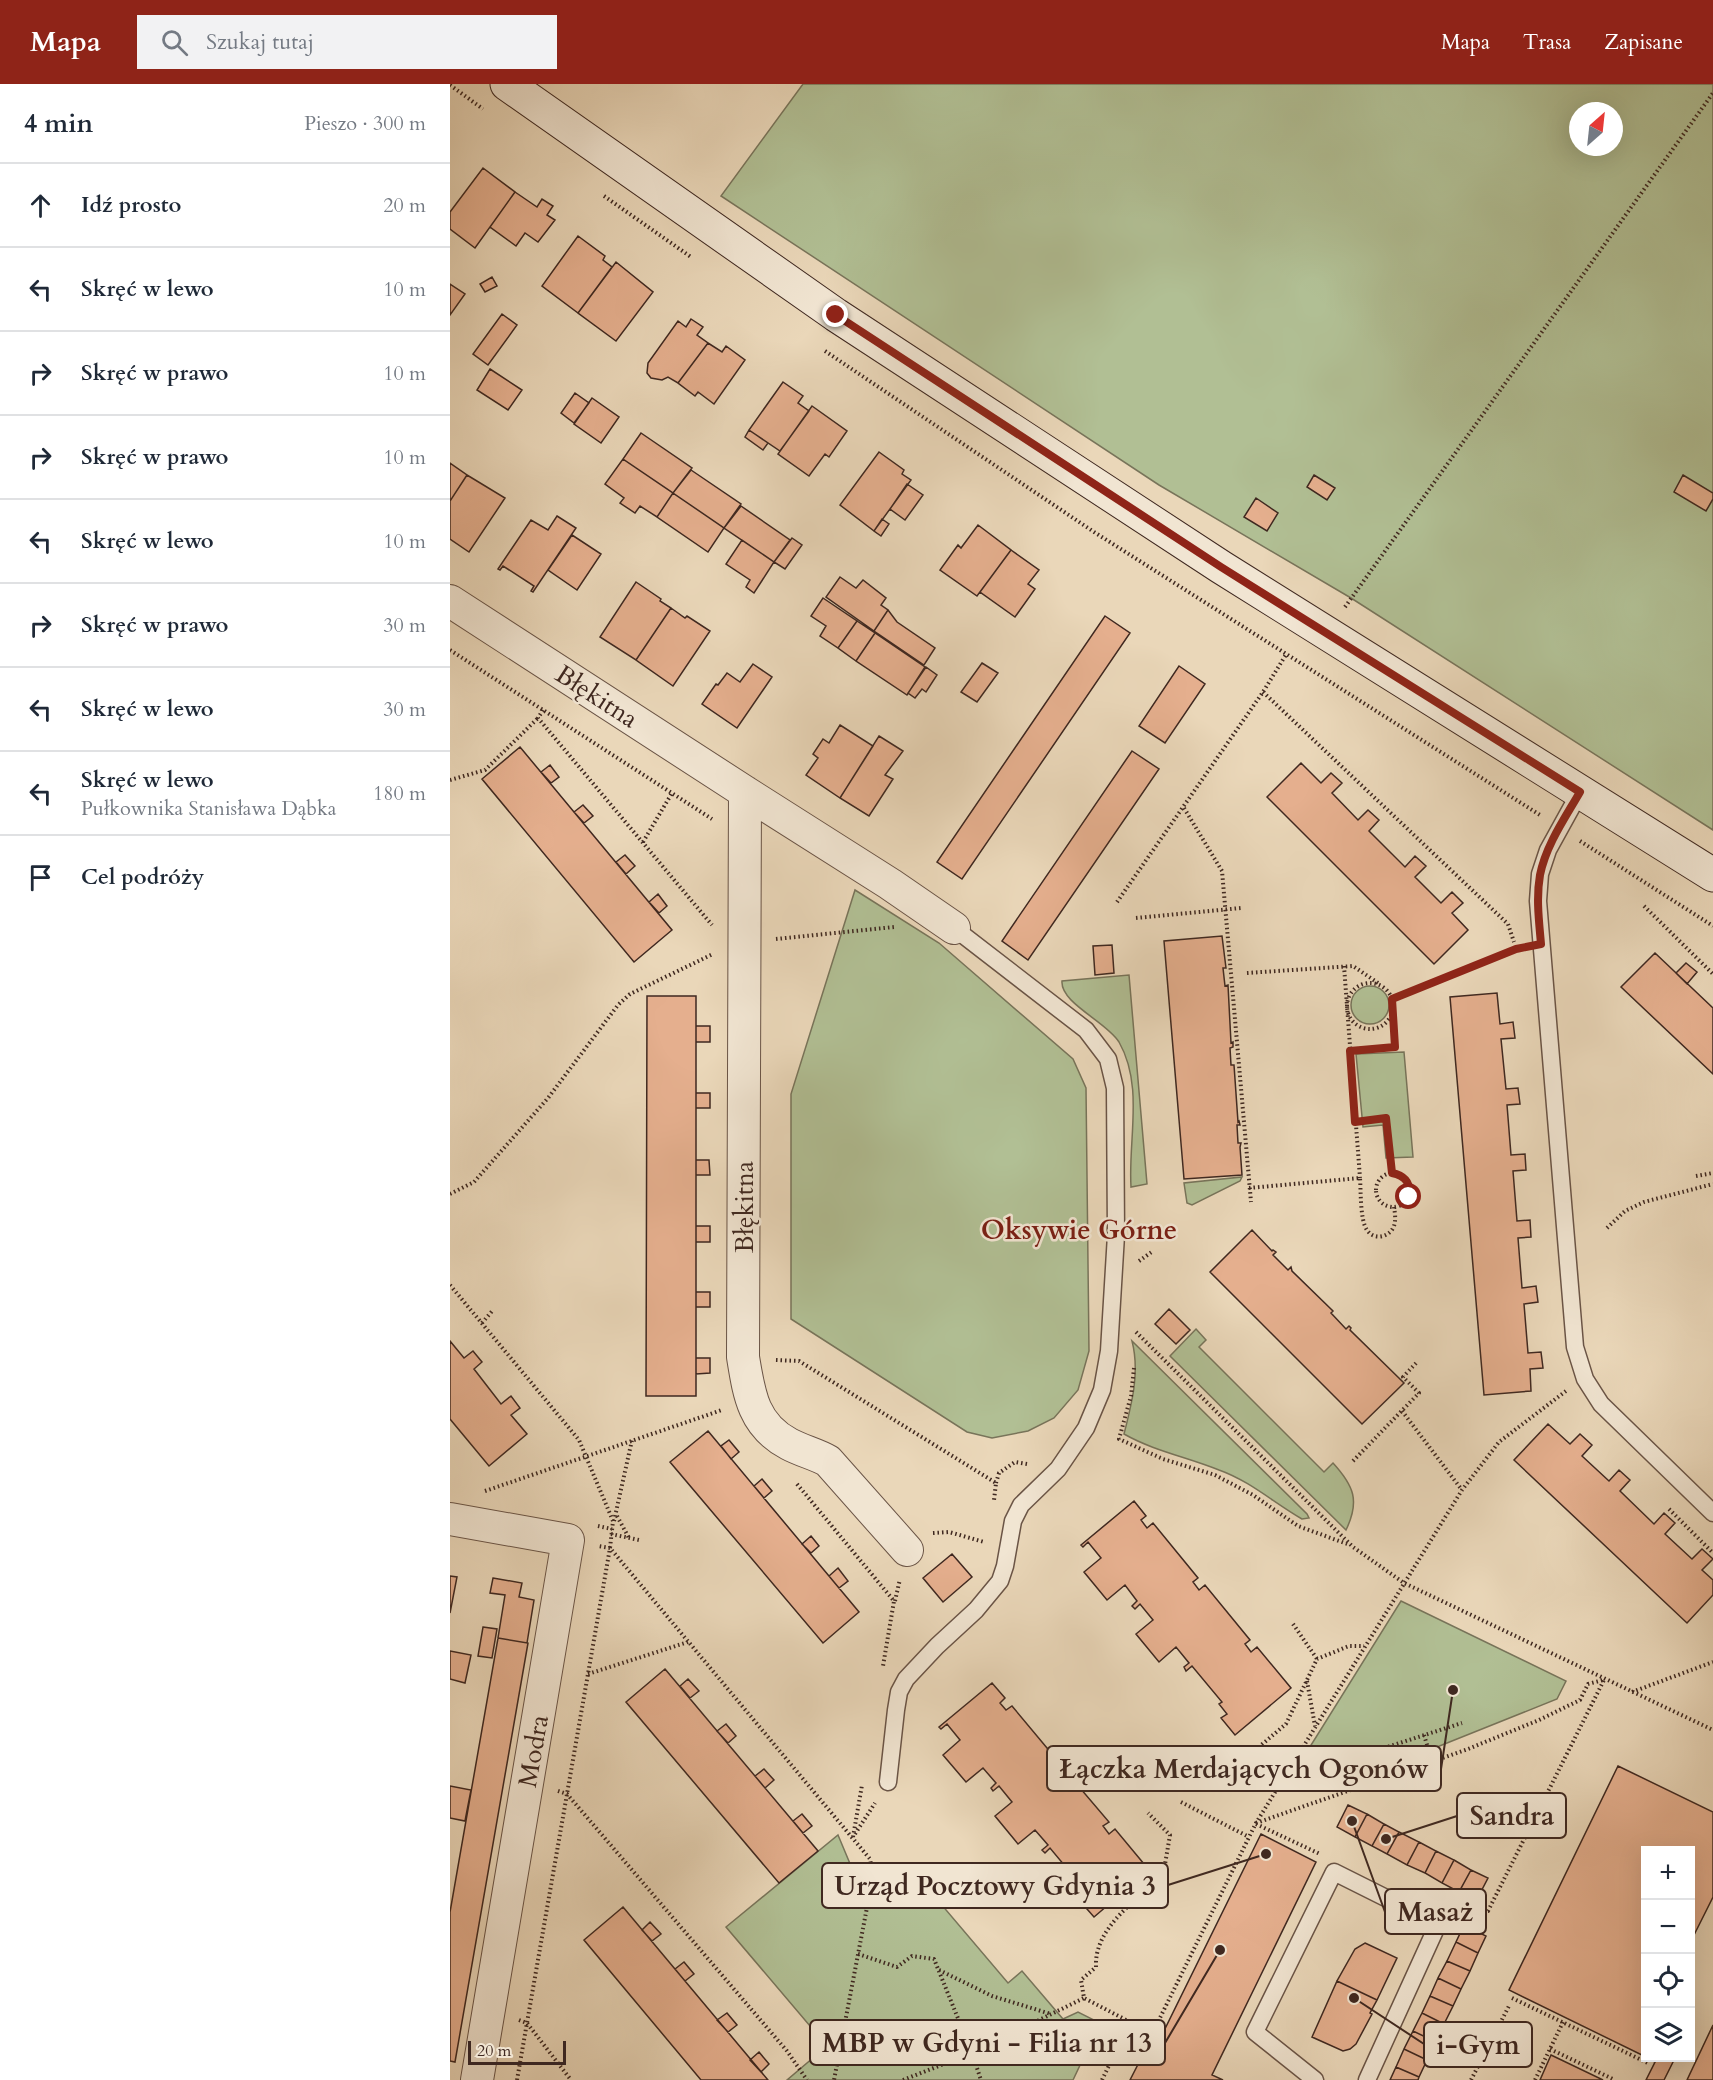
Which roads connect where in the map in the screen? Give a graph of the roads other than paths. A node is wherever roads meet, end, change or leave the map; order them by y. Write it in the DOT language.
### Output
graph roads {
  1 [pos="507,84"];
  2 [pos="450,601"];
  3 [pos="745,792"];
  4 [pos="1580,792"];
  5 [pos="1713,875"];
  6 [pos="954,928"];
  7 [pos="1713,1513"];
  8 [pos="450,1519"];
  9 [pos="907,1550"];
  10 [pos="888,1782"];
  11 [pos="477,2080"];
  12 [pos="1315,2080"];
  13 [pos="1367,2080"];
  1 -- 4 [label="street"];
  2 -- 3 [label="street, Błękitna"];
  3 -- 6 [label="street, Błękitna"];
  3 -- 9 [label="street, Błękitna"];
  4 -- 5 [label="street"];
  4 -- 7 [label="lane"];
  6 -- 10 [label="lane"];
  8 -- 11 [label="street, Modra"];
  12 -- 13 [label="lane"];
}
